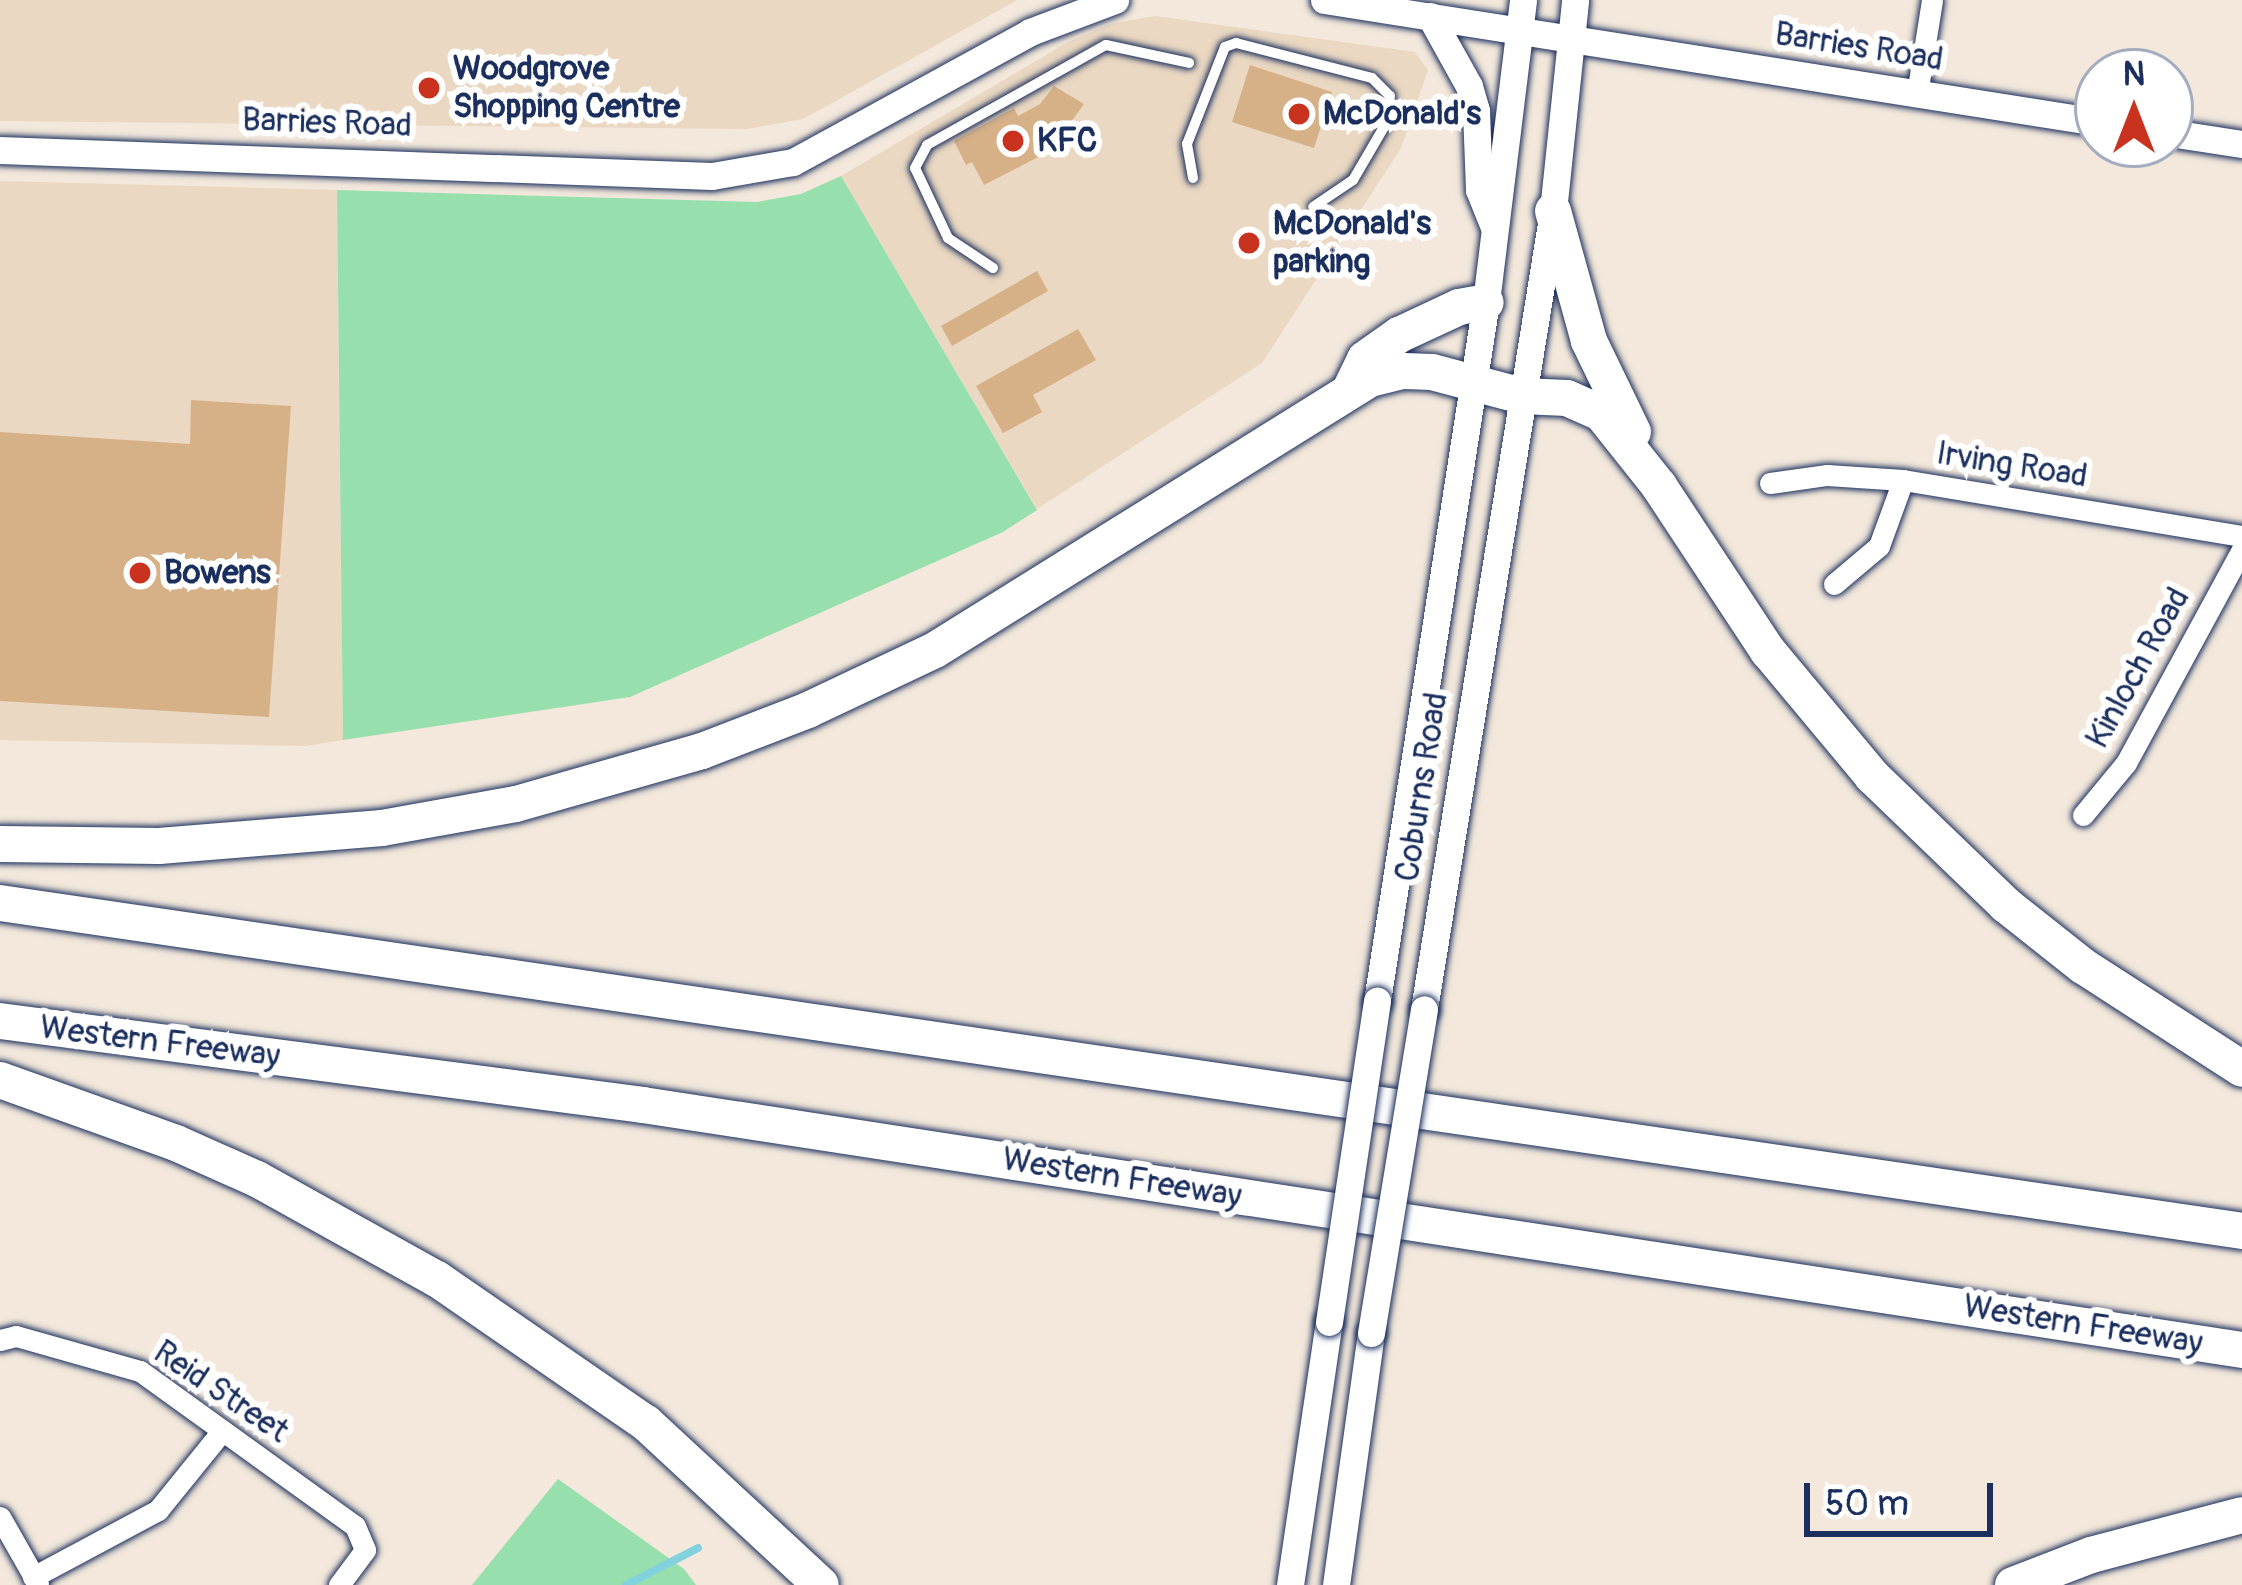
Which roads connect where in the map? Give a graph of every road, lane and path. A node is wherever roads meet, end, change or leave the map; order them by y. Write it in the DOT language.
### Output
graph roads {
  1 [pos="1115,0"];
  2 [pos="1324,0"];
  3 [pos="1575,0"];
  4 [pos="1932,0"];
  5 [pos="1521,13"];
  6 [pos="1430,16"];
  7 [pos="1570,36"];
  8 [pos="1189,63"];
  9 [pos="1917,94"];
  10 [pos="2074,118"];
  11 [pos="2194,137"];
  12 [pos="2242,144"];
  13 [pos="0,150"];
  14 [pos="1193,178"];
  15 [pos="1313,207"];
  16 [pos="1553,211"];
  17 [pos="1496,230"];
  18 [pos="993,268"];
  19 [pos="1486,302"];
  20 [pos="1473,382"];
  21 [pos="1350,391"];
  22 [pos="1522,396"];
  23 [pos="1903,481"];
  24 [pos="1771,483"];
  25 [pos="1659,486"];
  26 [pos="2242,536"];
  27 [pos="2242,549"];
  28 [pos="1834,584"];
  29 [pos="2083,815"];
  30 [pos="0,844"];
  31 [pos="0,902"];
  32 [pos="0,1022"];
  33 [pos="2242,1069"];
  34 [pos="0,1081"];
  35 [pos="2242,1232"];
  36 [pos="0,1340"];
  37 [pos="2242,1350"];
  38 [pos="222,1431"];
  39 [pos="2242,1515"];
  40 [pos="0,1517"];
  41 [pos="36,1581"];
  42 [pos="339,1585"];
  43 [pos="821,1585"];
  44 [pos="1290,1585"];
  45 [pos="1336,1585"];
  46 [pos="2012,1585"];
  1 -- 13 [label="main road, Barries Road"];
  2 -- 6 [label="main road, Barries Road"];
  3 -- 7 [label="main road, Coburns Road"];
  4 -- 9 [label="street"];
  5 -- 6 [label="main road, Barries Road"];
  5 -- 7 [label="main road, Barries Road"];
  5 -- 17 [label="main road, Coburns Road"];
  6 -- 17 [label="main road"];
  7 -- 9 [label="main road, Barries Road"];
  7 -- 16 [label="main road, Coburns Road"];
  8 -- 18 [label="lane"];
  9 -- 10 [label="main road, Barries Road"];
  11 -- 12 [label="main road"];
  14 -- 15 [label="lane"];
  16 -- 22 [label="main road, Coburns Road"];
  16 -- 25 [label="highway"];
  17 -- 19 [label="main road, Coburns Road"];
  19 -- 20 [label="main road, Coburns Road"];
  19 -- 21 [label="highway"];
  20 -- 21 [label="highway"];
  20 -- 22 [label="highway"];
  20 -- 44 [label="main road, Coburns Road, bridge"];
  21 -- 30 [label="highway"];
  22 -- 25 [label="highway"];
  22 -- 45 [label="main road, Coburns Road, bridge"];
  23 -- 24 [label="street, Irving Road"];
  23 -- 26 [label="street, Irving Road"];
  23 -- 28 [label="street"];
  25 -- 33 [label="highway"];
  27 -- 29 [label="street, Kinloch Road"];
  31 -- 35 [label="highway"];
  32 -- 37 [label="highway, Western Freeway"];
  34 -- 43 [label="highway"];
  36 -- 38 [label="street, Reid Street"];
  38 -- 41 [label="street"];
  38 -- 42 [label="street, Reid Street"];
  39 -- 46 [label="highway"];
  40 -- 41 [label="street"];
}
